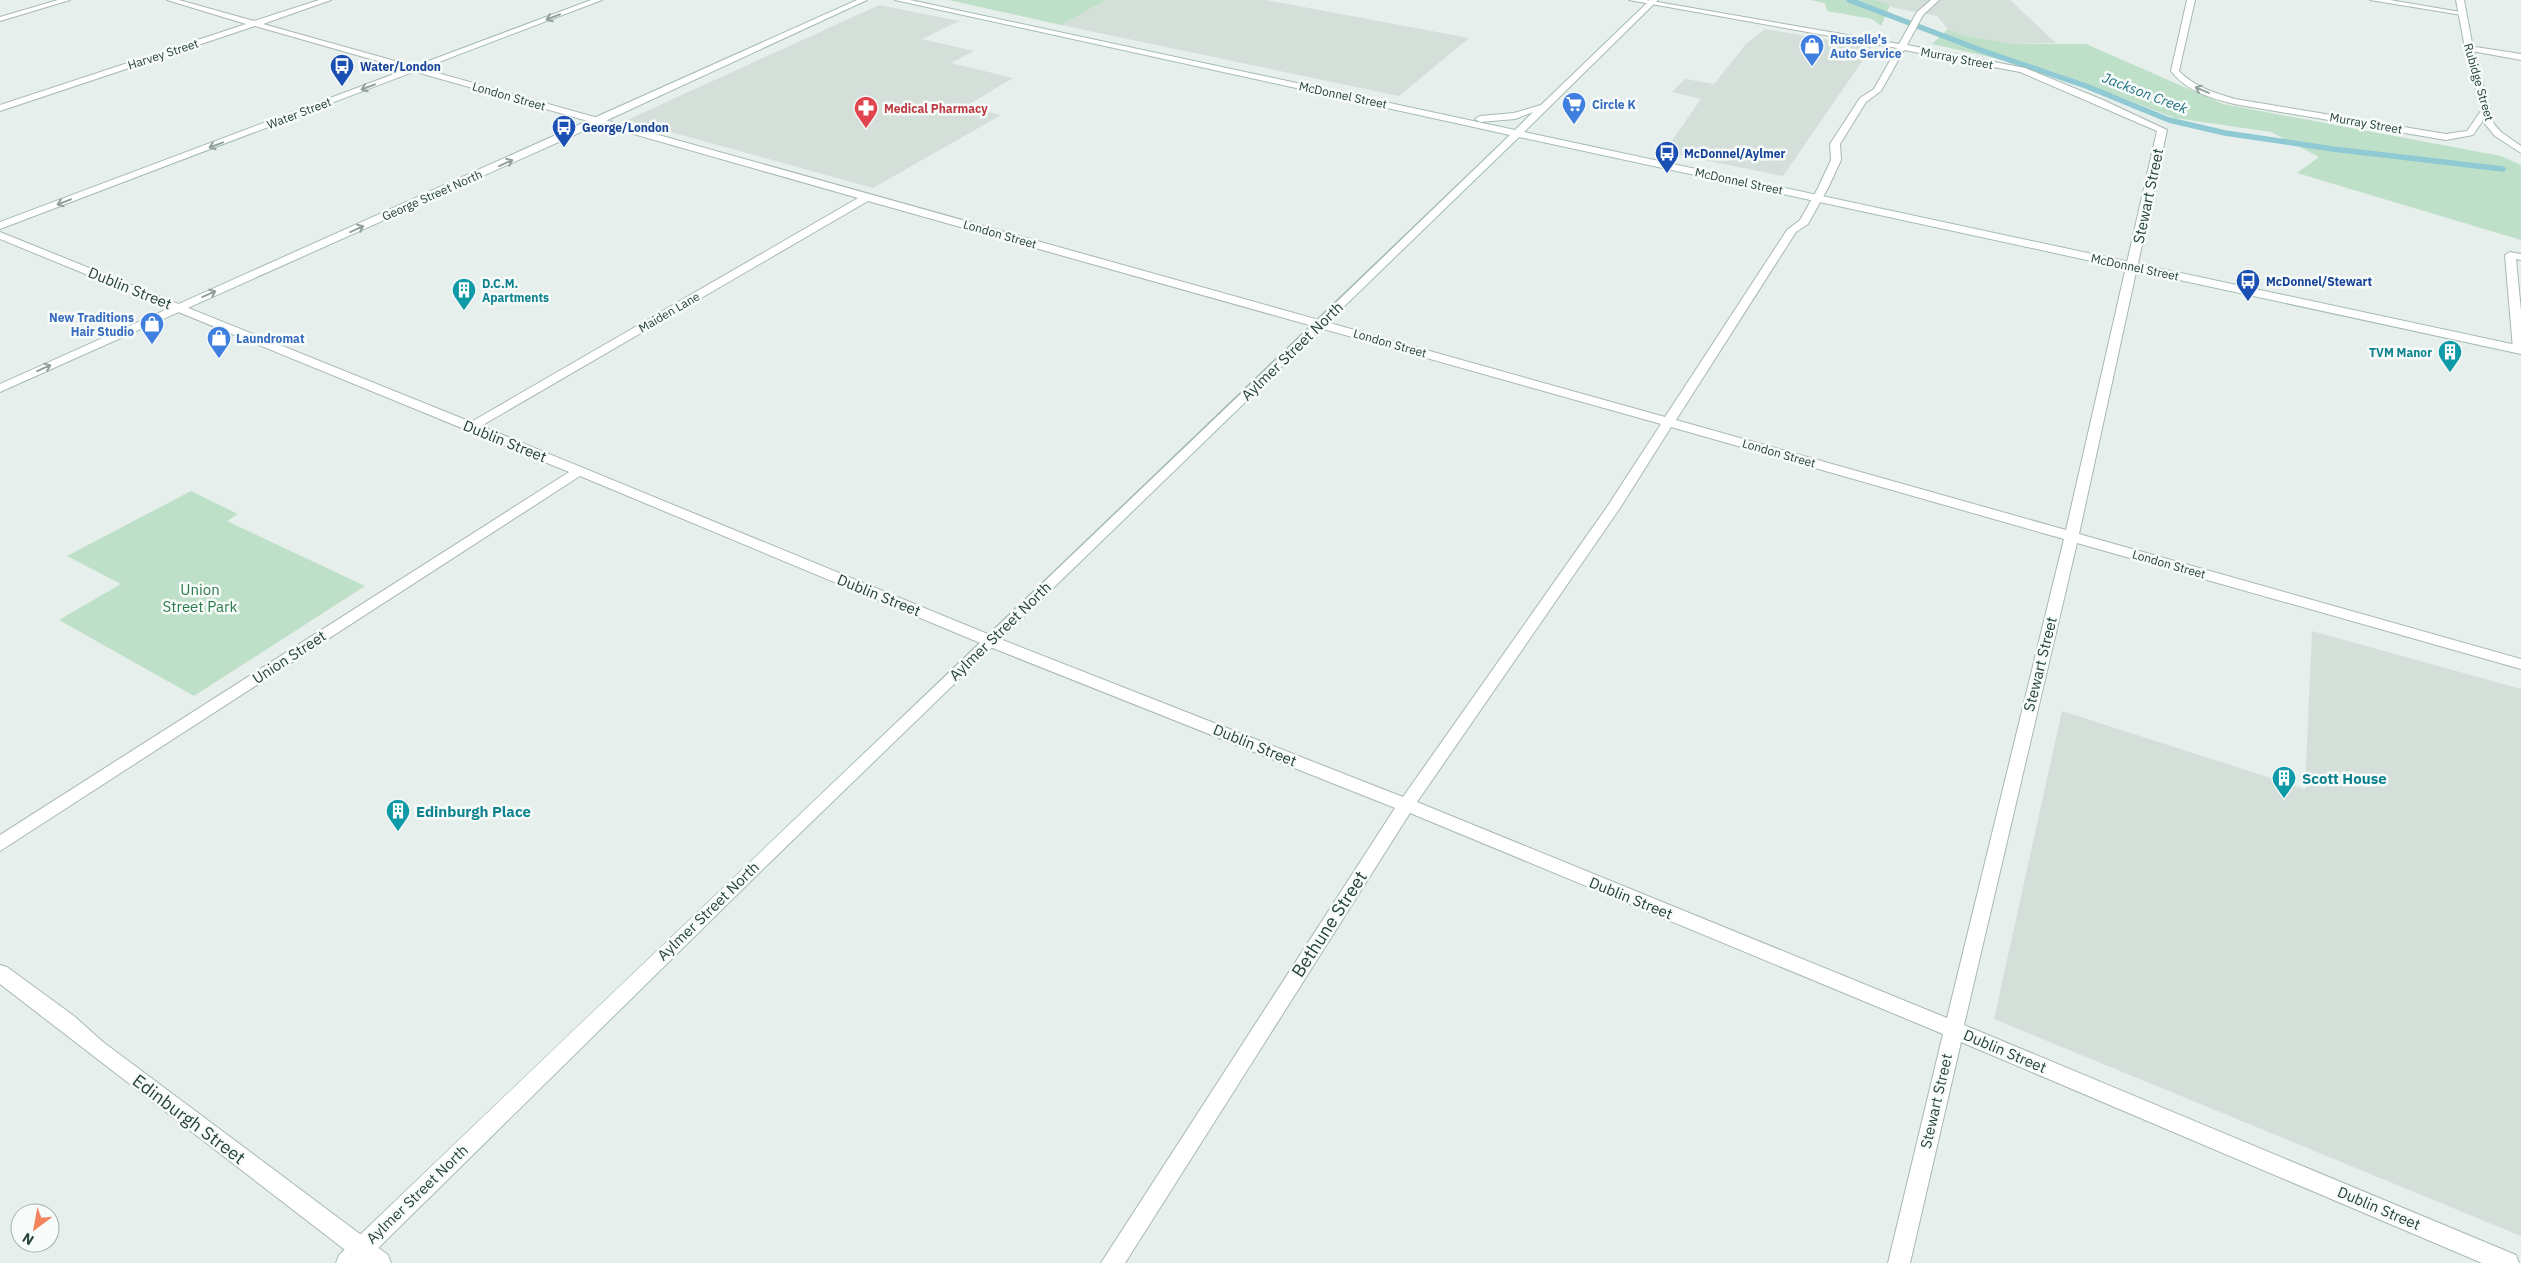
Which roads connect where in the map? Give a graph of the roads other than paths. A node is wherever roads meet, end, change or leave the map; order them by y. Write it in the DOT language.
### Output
graph roads {
  1 [pos="66,0"];
  2 [pos="171,0"];
  3 [pos="326,0"];
  4 [pos="598,0"];
  5 [pos="863,0"];
  6 [pos="899,0"];
  7 [pos="1632,0"];
  8 [pos="1936,0"];
  9 [pos="2191,0"];
  10 [pos="2374,0"];
  11 [pos="2460,0"];
  12 [pos="1653,2"];
  13 [pos="2462,13"];
  14 [pos="0,19"];
  15 [pos="255,24"];
  16 [pos="1903,43"];
  17 [pos="2469,48"];
  18 [pos="2521,57"];
  19 [pos="415,69"];
  20 [pos="2100,102"];
  21 [pos="1545,106"];
  22 [pos="0,108"];
  23 [pos="2486,110"];
  24 [pos="1419,111"];
  25 [pos="598,122"];
  26 [pos="1516,132"];
  27 [pos="2518,148"];
  28 [pos="867,196"];
  29 [pos="1816,198"];
  30 [pos="0,226"];
  31 [pos="0,235"];
  32 [pos="2521,257"];
  33 [pos="2133,267"];
  34 [pos="179,308"];
  35 [pos="1321,324"];
  36 [pos="2520,350"];
  37 [pos="0,388"];
  38 [pos="1669,422"];
  39 [pos="471,427"];
  40 [pos="579,471"];
  41 [pos="2071,536"];
  42 [pos="990,641"];
  43 [pos="2521,664"];
  44 [pos="1406,805"];
  45 [pos="0,844"];
  46 [pos="0,973"];
  47 [pos="1952,1029"];
  48 [pos="354,1256"];
  49 [pos="380,1263"];
  50 [pos="1112,1263"];
  51 [pos="1899,1263"];
  52 [pos="2508,1263"];
  1 -- 14 [label="street"];
  2 -- 15 [label="street, London Street"];
  3 -- 15 [label="street, Harvey Street"];
  4 -- 19 [label="street, Water Street, one-way"];
  5 -- 25 [label="street, George Street North"];
  6 -- 24 [label="street, McDonnel Street"];
  7 -- 12 [label="street, Murray Street"];
  8 -- 16 [label="street"];
  23 -- 9 [label="street, Murray Street, one-way"];
  10 -- 13 [label="street"];
  11 -- 13 [label="street, Rubidge Street"];
  12 -- 16 [label="street, Murray Street"];
  12 -- 21 [label="street, Aylmer Street North"];
  13 -- 17 [label="street, Rubidge Street"];
  15 -- 19 [label="street, London Street"];
  15 -- 22 [label="street, Harvey Street"];
  16 -- 20 [label="street, Murray Street"];
  16 -- 29 [label="street"];
  17 -- 18 [label="street"];
  17 -- 23 [label="street, Rubidge Street"];
  19 -- 25 [label="street, London Street"];
  19 -- 30 [label="street, Water Street, one-way"];
  20 -- 33 [label="street, Stewart Street"];
  21 -- 24 [label="street"];
  21 -- 26 [label="street, Aylmer Street North"];
  23 -- 27 [label="street, Rubidge Street"];
  24 -- 26 [label="street, McDonnel Street"];
  25 -- 28 [label="street, London Street"];
  34 -- 25 [label="street, George Street North, one-way"];
  26 -- 29 [label="street, McDonnel Street"];
  26 -- 35 [label="street, Aylmer Street North"];
  28 -- 35 [label="street, London Street"];
  28 -- 39 [label="street, Maiden Lane"];
  29 -- 33 [label="street, McDonnel Street"];
  29 -- 38 [label="street, Bethune Street"];
  31 -- 34 [label="street, Dublin Street"];
  32 -- 36 [label="street"];
  33 -- 36 [label="street, McDonnel Street"];
  33 -- 41 [label="street, Stewart Street"];
  37 -- 34 [label="street, George Street North, one-way"];
  34 -- 39 [label="street, Dublin Street"];
  35 -- 38 [label="street, London Street"];
  35 -- 42 [label="street, Aylmer Street North"];
  38 -- 41 [label="street, London Street"];
  38 -- 44 [label="street, Bethune Street"];
  39 -- 40 [label="street, Dublin Street"];
  40 -- 42 [label="street, Dublin Street"];
  40 -- 45 [label="street, Union Street"];
  41 -- 43 [label="street, London Street"];
  41 -- 47 [label="street, Stewart Street"];
  42 -- 44 [label="street, Dublin Street"];
  42 -- 48 [label="street, Aylmer Street North"];
  44 -- 47 [label="street, Dublin Street"];
  44 -- 50 [label="street, Bethune Street"];
  46 -- 48 [label="street, Edinburgh Street"];
  47 -- 51 [label="street, Stewart Street"];
  47 -- 52 [label="street, Dublin Street"];
  48 -- 49 [label="street, Edinburgh Street"];
}
